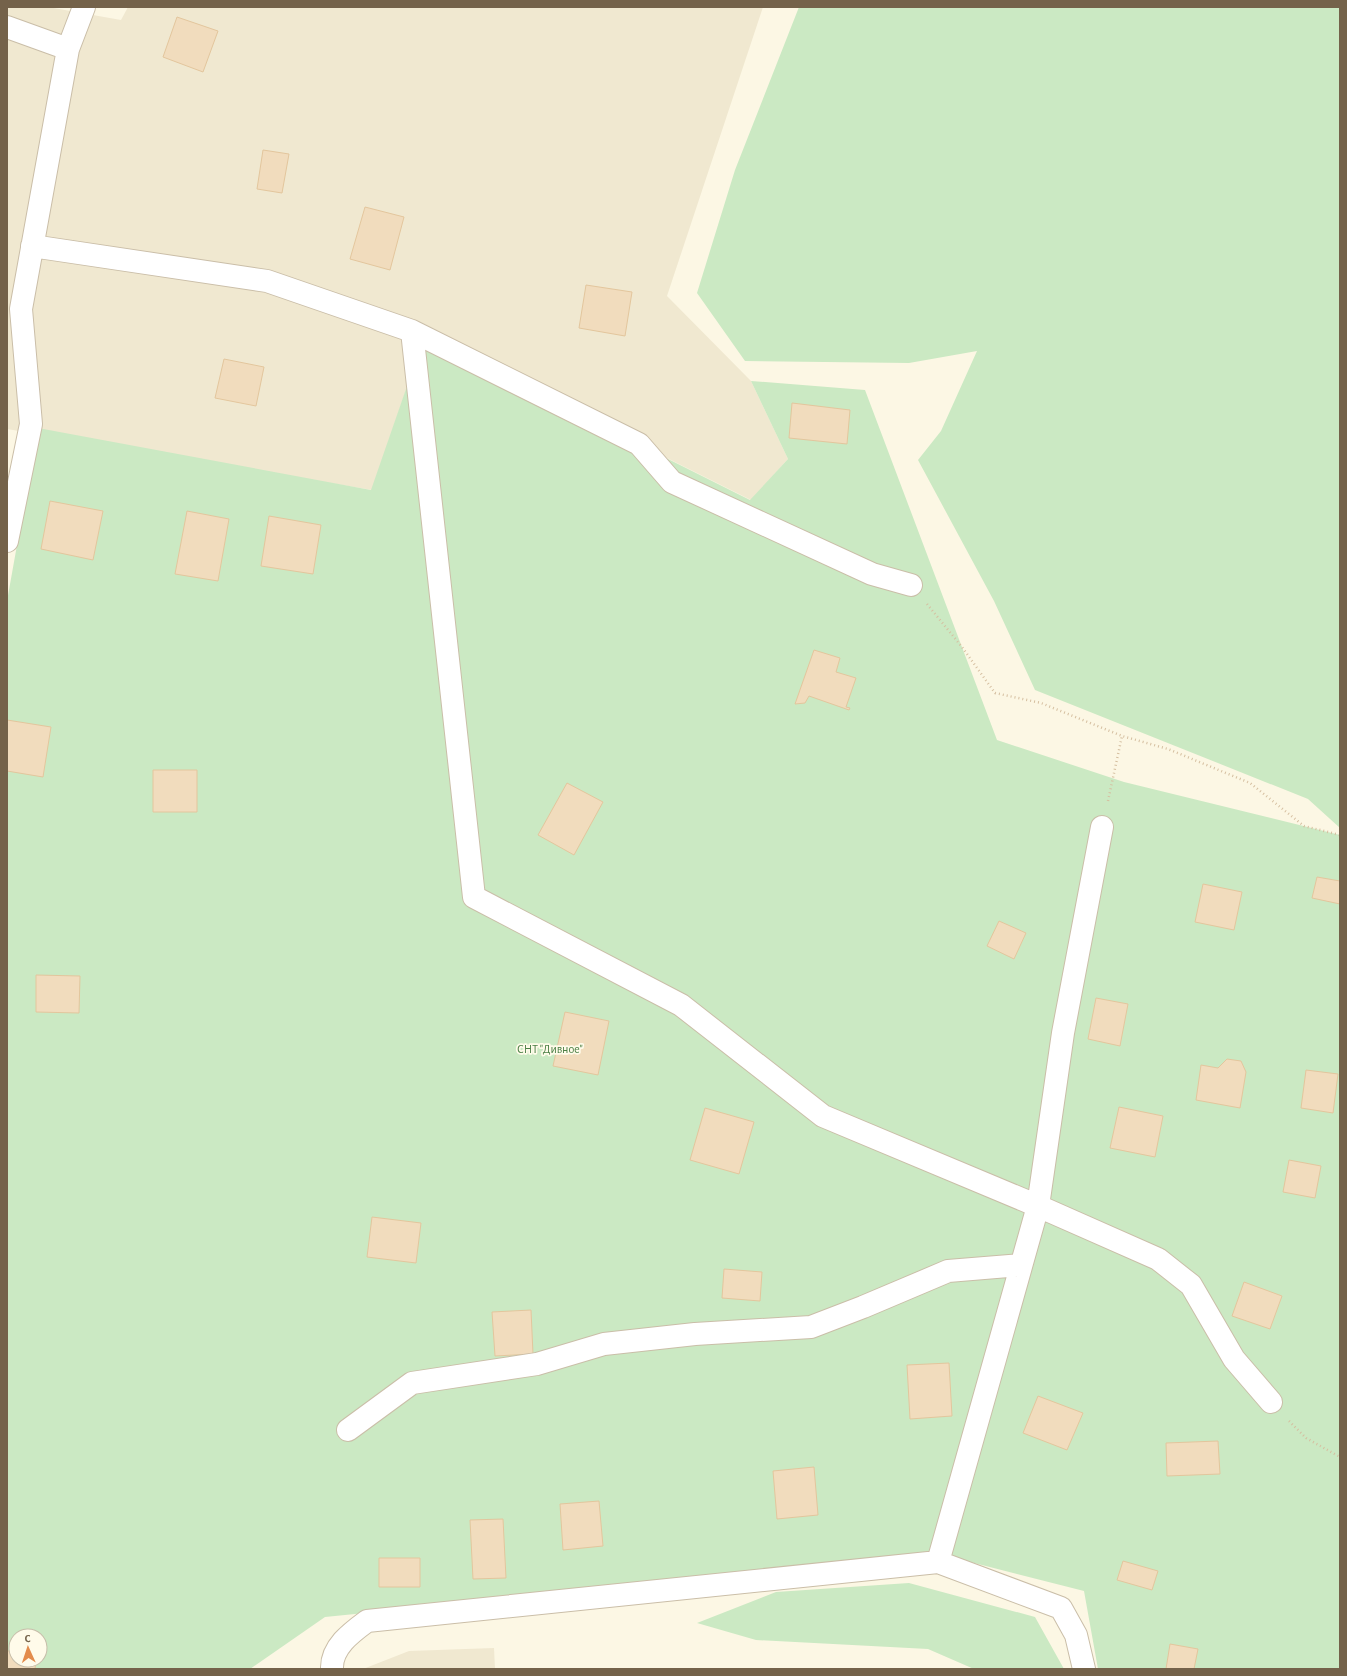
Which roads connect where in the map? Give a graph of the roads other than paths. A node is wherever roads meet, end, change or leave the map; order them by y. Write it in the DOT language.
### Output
graph roads {
  1 [pos="84,7"];
  2 [pos="7,27"];
  3 [pos="68,49"];
  4 [pos="32,246"];
  5 [pos="14,307"];
  6 [pos="412,331"];
  7 [pos="7,541"];
  8 [pos="911,585"];
  9 [pos="1102,827"];
  10 [pos="1038,1206"];
  11 [pos="1021,1265"];
  12 [pos="1271,1402"];
  13 [pos="348,1430"];
  14 [pos="938,1562"];
  15 [pos="332,1669"];
  16 [pos="1084,1669"];
  1 -- 3 [label="street"];
  2 -- 3 [label="street"];
  3 -- 4 [label="street"];
  4 -- 5 [label="street"];
  4 -- 6 [label="street"];
  5 -- 7 [label="street"];
  6 -- 8 [label="street"];
  6 -- 10 [label="street"];
  9 -- 10 [label="street"];
  10 -- 11 [label="street"];
  10 -- 12 [label="street"];
  11 -- 13 [label="street"];
  11 -- 14 [label="street"];
  14 -- 15 [label="street"];
  14 -- 16 [label="street"];
}
